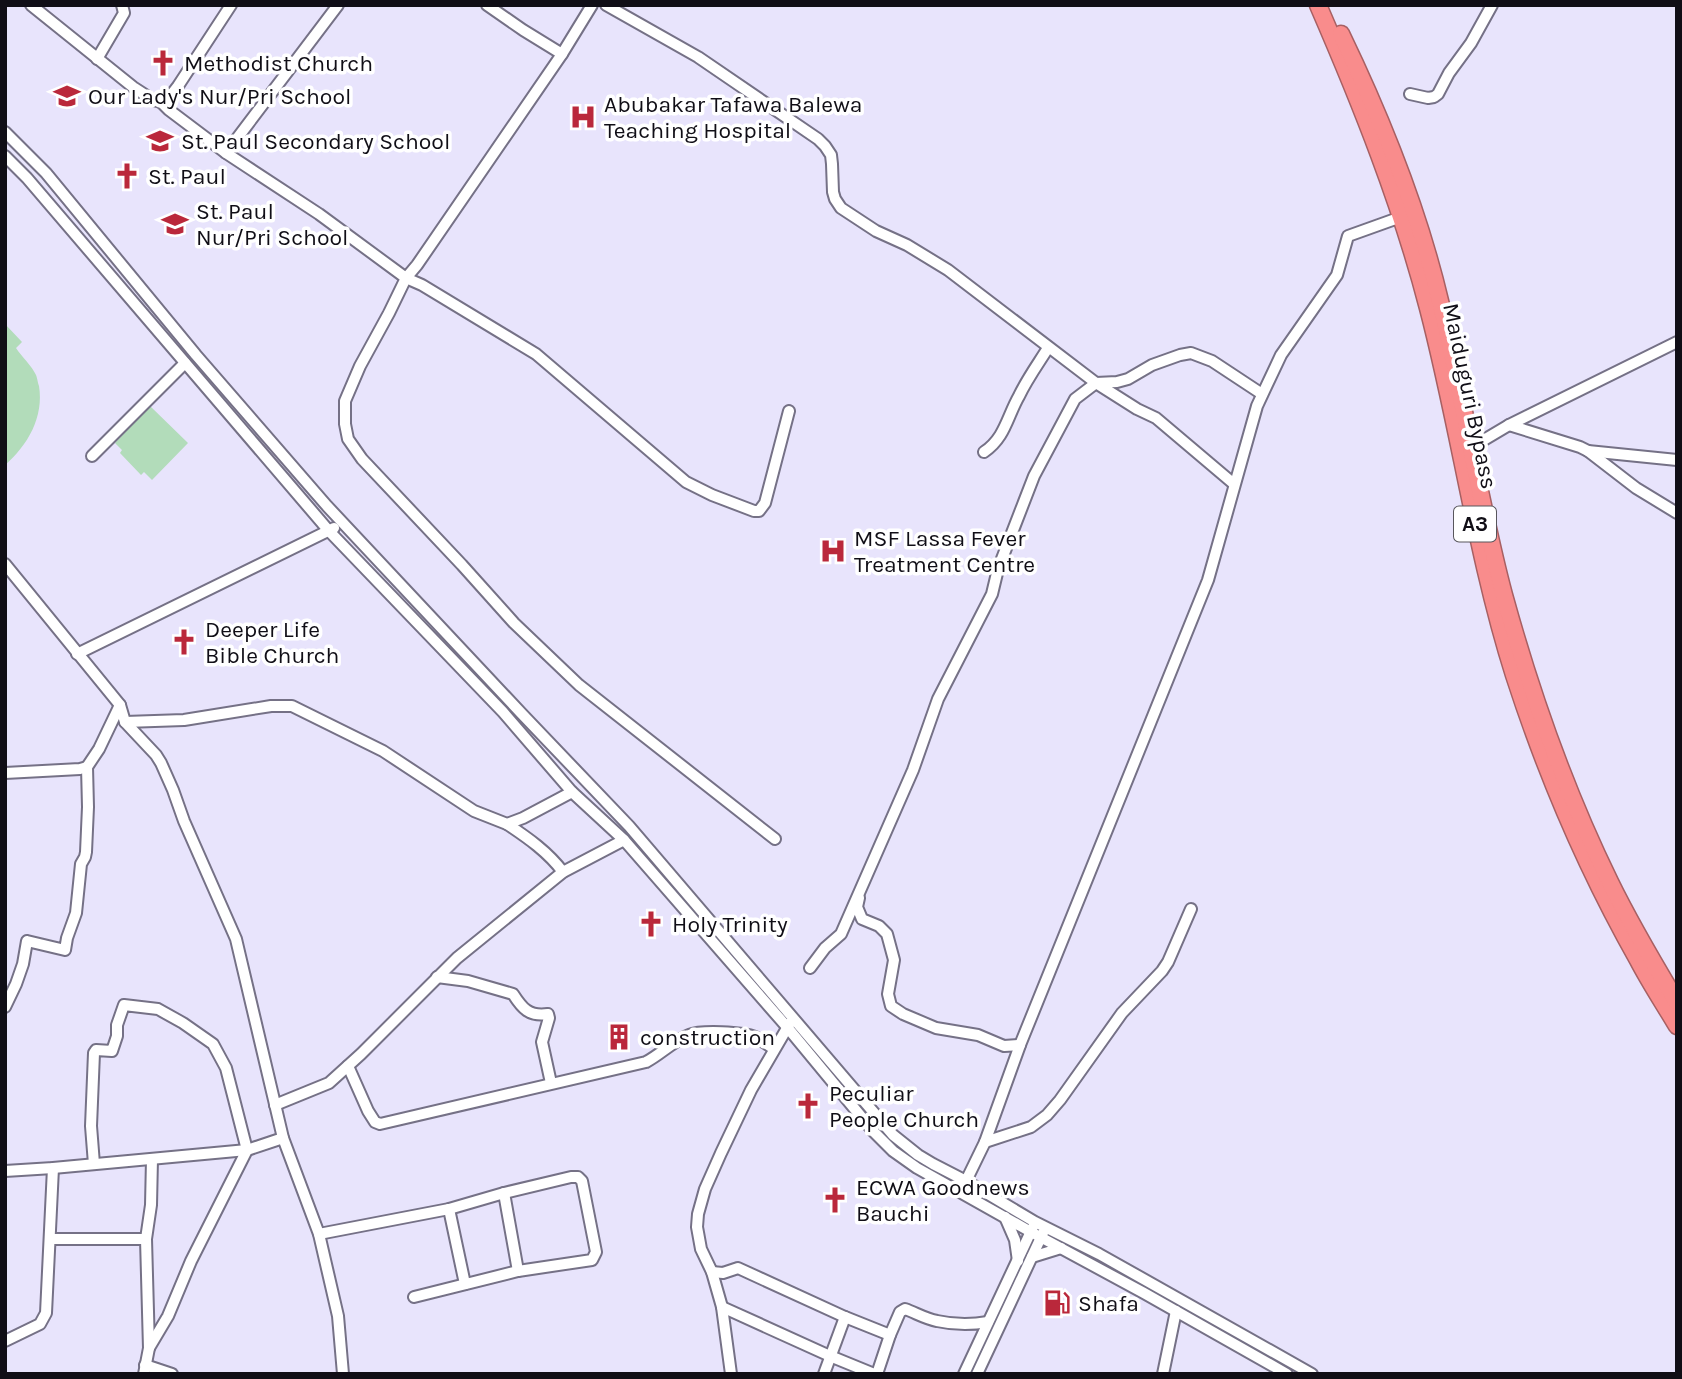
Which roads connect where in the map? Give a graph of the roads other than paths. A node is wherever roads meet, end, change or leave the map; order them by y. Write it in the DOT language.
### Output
graph roads {
  1 [pos="31,5"];
  2 [pos="122,5"];
  3 [pos="231,5"];
  4 [pos="338,5"];
  5 [pos="487,5"];
  6 [pos="592,5"];
  7 [pos="606,5"];
  8 [pos="1318,5"];
  9 [pos="1328,5"];
  10 [pos="1492,5"];
  11 [pos="562,54"];
  12 [pos="97,59"];
  13 [pos="1410,94"];
  14 [pos="161,102"];
  15 [pos="5,132"];
  16 [pos="226,153"];
  17 [pos="5,156"];
  18 [pos="1401,217"];
  19 [pos="406,278"];
  20 [pos="1677,342"];
  21 [pos="1048,348"];
  22 [pos="185,363"];
  23 [pos="1096,383"];
  24 [pos="1262,394"];
  25 [pos="789,411"];
  26 [pos="1509,425"];
  27 [pos="1466,448"];
  28 [pos="1588,451"];
  29 [pos="984,452"];
  30 [pos="92,456"];
  31 [pos="1677,460"];
  32 [pos="1234,484"];
  33 [pos="1677,513"];
  34 [pos="342,523"];
  35 [pos="329,531"];
  36 [pos="5,564"];
  37 [pos="77,654"];
  38 [pos="120,705"];
  39 [pos="125,722"];
  40 [pos="87,766"];
  41 [pos="5,772"];
  42 [pos="572,792"];
  43 [pos="508,824"];
  44 [pos="624,839"];
  45 [pos="775,839"];
  46 [pos="563,872"];
  47 [pos="860,892"];
  48 [pos="1191,909"];
  49 [pos="810,968"];
  50 [pos="437,976"];
  51 [pos="10,984"];
  52 [pos="1677,1002"];
  53 [pos="5,1007"];
  54 [pos="790,1023"];
  55 [pos="1677,1026"];
  56 [pos="1020,1045"];
  57 [pos="774,1049"];
  58 [pos="348,1066"];
  59 [pos="551,1083"];
  60 [pos="275,1105"];
  61 [pos="283,1138"];
  62 [pos="985,1142"];
  63 [pos="247,1150"];
  64 [pos="152,1159"];
  65 [pos="94,1164"];
  66 [pos="53,1168"];
  67 [pos="5,1171"];
  68 [pos="966,1181"];
  69 [pos="504,1192"];
  70 [pos="449,1209"];
  71 [pos="1005,1217"];
  72 [pos="1038,1230"];
  73 [pos="318,1234"];
  74 [pos="50,1239"];
  75 [pos="146,1239"];
  76 [pos="1061,1248"];
  77 [pos="1032,1257"];
  78 [pos="1018,1261"];
  79 [pos="518,1271"];
  80 [pos="712,1272"];
  81 [pos="465,1284"];
  82 [pos="414,1297"];
  83 [pos="722,1307"];
  84 [pos="1176,1311"];
  85 [pos="845,1317"];
  86 [pos="988,1322"];
  87 [pos="890,1335"];
  88 [pos="5,1341"];
  89 [pos="149,1348"];
  90 [pos="830,1356"];
  91 [pos="144,1369"];
  92 [pos="172,1374"];
  93 [pos="343,1374"];
  94 [pos="732,1374"];
  95 [pos="824,1374"];
  96 [pos="876,1374"];
  97 [pos="964,1374"];
  98 [pos="977,1374"];
  99 [pos="1163,1374"];
  100 [pos="1287,1374"];
  101 [pos="1312,1374"];
  1 -- 12 [label="street"];
  2 -- 12 [label="street"];
  3 -- 14 [label="street"];
  4 -- 16 [label="street"];
  5 -- 11 [label="street"];
  6 -- 11 [label="street"];
  7 -- 21 [label="street"];
  8 -- 18 [label="highway, Maiduguri Bypass / A3"];
  9 -- 27 [label="highway, Maiduguri Bypass / A3"];
  10 -- 13 [label="street"];
  11 -- 19 [label="street"];
  12 -- 14 [label="street"];
  14 -- 16 [label="street"];
  15 -- 34 [label="street"];
  16 -- 19 [label="street"];
  17 -- 22 [label="street"];
  18 -- 24 [label="street"];
  18 -- 27 [label="highway, Maiduguri Bypass / A3"];
  19 -- 25 [label="street"];
  19 -- 45 [label="street"];
  20 -- 26 [label="street"];
  21 -- 23 [label="street"];
  21 -- 29 [label="street"];
  22 -- 30 [label="street"];
  22 -- 35 [label="street"];
  23 -- 24 [label="street"];
  23 -- 32 [label="street"];
  23 -- 47 [label="street"];
  24 -- 32 [label="street"];
  26 -- 27 [label="street"];
  26 -- 28 [label="street"];
  27 -- 52 [label="highway, Maiduguri Bypass / A3"];
  27 -- 55 [label="highway, Maiduguri Bypass / A3"];
  28 -- 31 [label="street"];
  28 -- 33 [label="street"];
  32 -- 56 [label="street"];
  34 -- 35 [label="street"];
  34 -- 54 [label="street"];
  35 -- 37 [label="street"];
  35 -- 42 [label="street"];
  36 -- 37 [label="street"];
  37 -- 38 [label="street"];
  38 -- 39 [label="street"];
  38 -- 40 [label="street"];
  39 -- 43 [label="street"];
  39 -- 60 [label="street"];
  40 -- 41 [label="street"];
  40 -- 51 [label="street"];
  42 -- 43 [label="street"];
  42 -- 44 [label="street"];
  43 -- 46 [label="street"];
  44 -- 46 [label="street"];
  44 -- 54 [label="street"];
  46 -- 50 [label="street"];
  47 -- 49 [label="street"];
  47 -- 56 [label="street"];
  48 -- 62 [label="street"];
  50 -- 58 [label="street"];
  50 -- 59 [label="street"];
  51 -- 53 [label="street"];
  54 -- 57 [label="street"];
  54 -- 68 [label="street"];
  54 -- 71 [label="street"];
  56 -- 62 [label="street"];
  57 -- 59 [label="street"];
  57 -- 80 [label="street"];
  58 -- 59 [label="street"];
  58 -- 60 [label="street"];
  60 -- 61 [label="street"];
  61 -- 63 [label="street"];
  61 -- 73 [label="street"];
  62 -- 68 [label="street"];
  63 -- 64 [label="street"];
  63 -- 65 [label="street"];
  63 -- 89 [label="street"];
  64 -- 65 [label="street"];
  64 -- 75 [label="street"];
  65 -- 66 [label="street"];
  66 -- 67 [label="street"];
  66 -- 74 [label="street"];
  68 -- 72 [label="street"];
  69 -- 70 [label="street"];
  69 -- 79 [label="street"];
  69 -- 79 [label="street"];
  70 -- 73 [label="street"];
  70 -- 81 [label="street"];
  71 -- 72 [label="street"];
  71 -- 78 [label="street"];
  72 -- 76 [label="street"];
  72 -- 77 [label="street"];
  72 -- 78 [label="street"];
  72 -- 101 [label="street"];
  73 -- 93 [label="street"];
  74 -- 75 [label="street"];
  74 -- 88 [label="street"];
  75 -- 89 [label="street"];
  76 -- 77 [label="street"];
  76 -- 84 [label="street"];
  77 -- 98 [label="street"];
  78 -- 86 [label="street"];
  79 -- 81 [label="street"];
  80 -- 83 [label="street"];
  80 -- 85 [label="street"];
  81 -- 82 [label="street"];
  83 -- 90 [label="street"];
  83 -- 94 [label="street"];
  84 -- 99 [label="street"];
  84 -- 100 [label="street"];
  85 -- 87 [label="street"];
  85 -- 90 [label="street"];
  86 -- 87 [label="street"];
  86 -- 97 [label="street"];
  87 -- 96 [label="street"];
  89 -- 91 [label="street"];
  90 -- 95 [label="street"];
  90 -- 96 [label="street"];
  91 -- 92 [label="street"];
}
